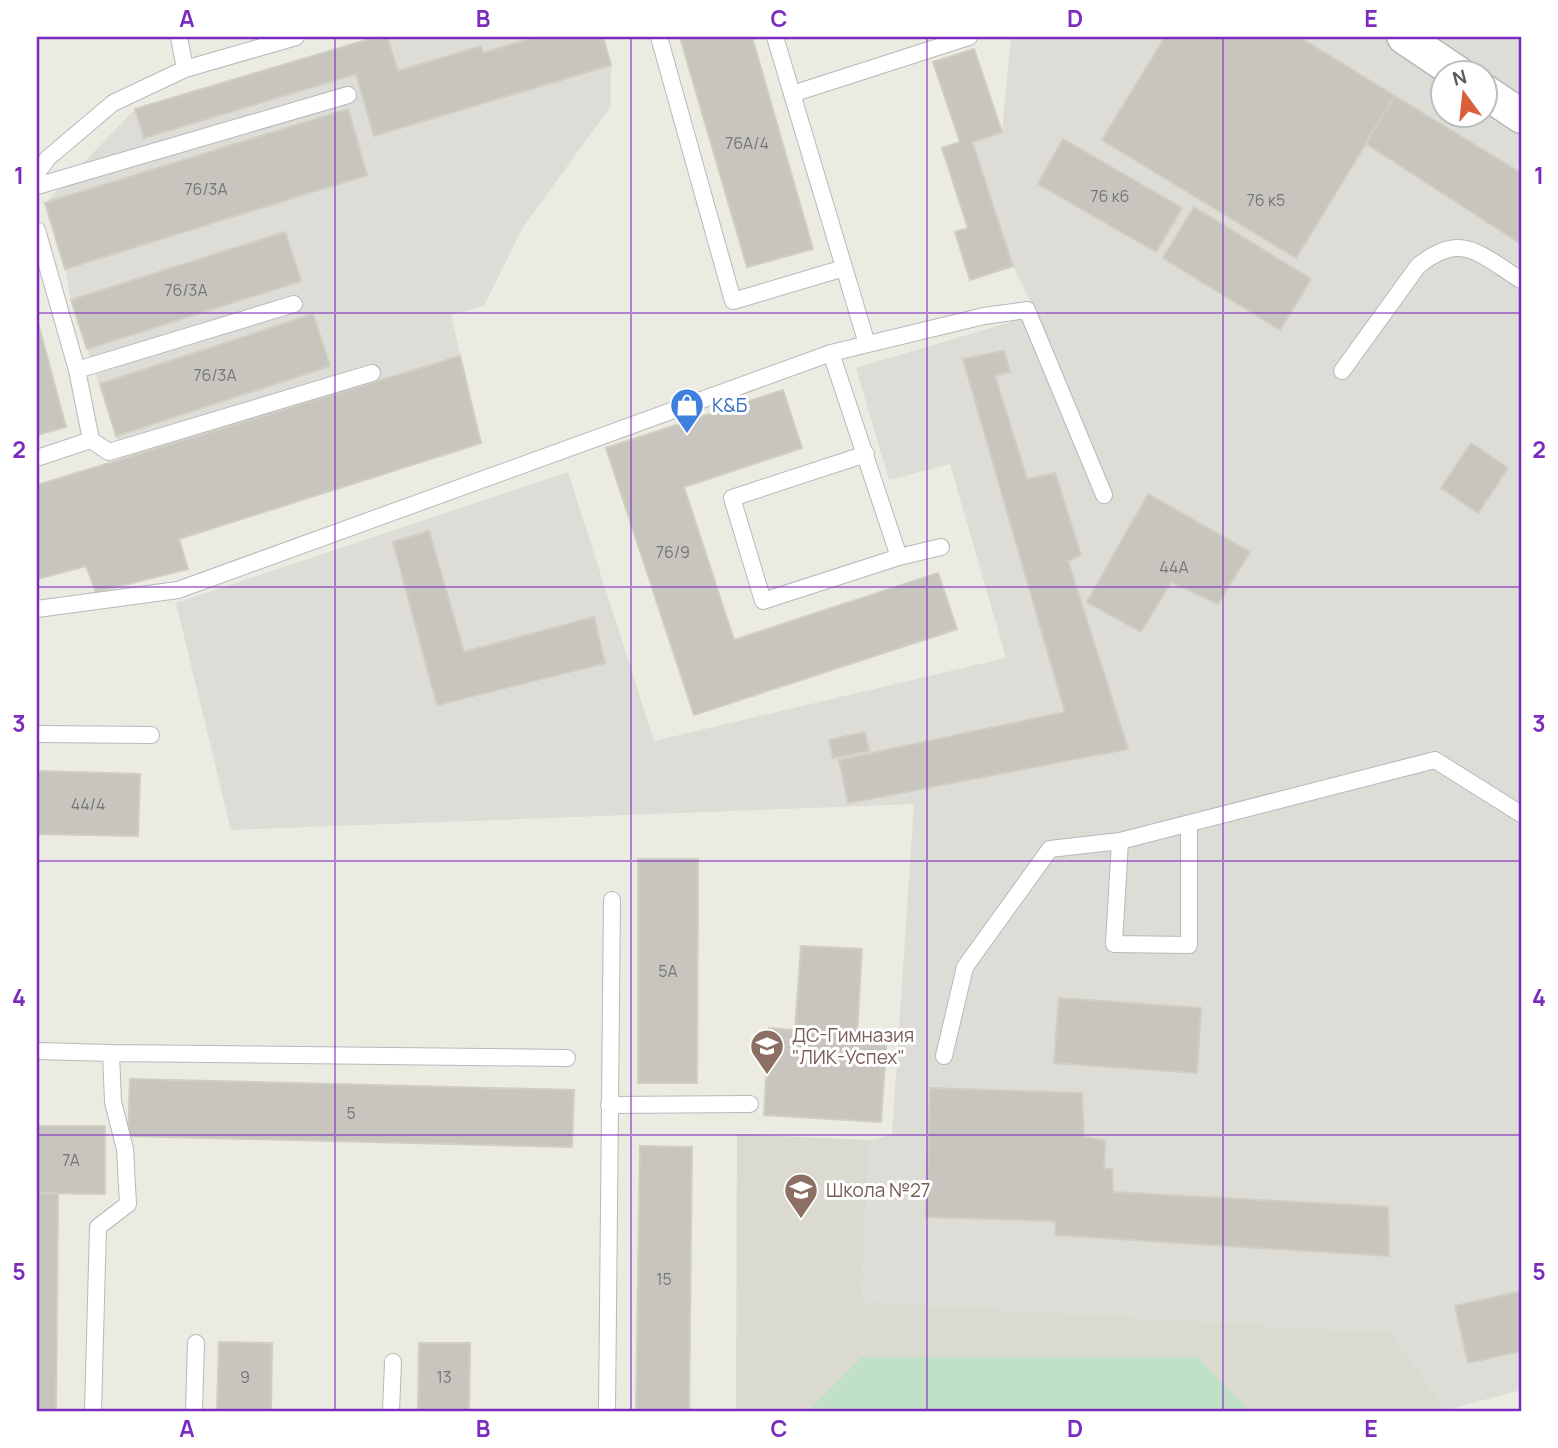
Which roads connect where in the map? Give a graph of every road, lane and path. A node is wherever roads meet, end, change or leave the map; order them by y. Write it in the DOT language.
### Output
graph roads {
  1 [pos="179,37"];
  2 [pos="296,37"];
  3 [pos="659,37"];
  4 [pos="775,37"];
  5 [pos="969,37"];
  6 [pos="1404,37"];
  7 [pos="1438,60"];
  8 [pos="185,69"];
  9 [pos="792,94"];
  10 [pos="348,95"];
  11 [pos="1498,100"];
  12 [pos="1521,116"];
  13 [pos="37,173"];
  14 [pos="37,186"];
  15 [pos="37,230"];
  16 [pos="844,268"];
  17 [pos="1521,280"];
  18 [pos="294,304"];
  19 [pos="867,344"];
  20 [pos="831,353"];
  21 [pos="77,370"];
  22 [pos="1342,370"];
  23 [pos="372,373"];
  24 [pos="91,440"];
  25 [pos="866,454"];
  26 [pos="37,458"];
  27 [pos="1104,495"];
  28 [pos="941,547"];
  29 [pos="899,558"];
  30 [pos="37,609"];
  31 [pos="37,734"];
  32 [pos="150,735"];
  33 [pos="1521,814"];
  34 [pos="1189,825"];
  35 [pos="1120,841"];
  36 [pos="612,901"];
  37 [pos="37,1051"];
  38 [pos="111,1053"];
  39 [pos="944,1056"];
  40 [pos="567,1058"];
  41 [pos="750,1104"];
  42 [pos="609,1105"];
  43 [pos="196,1343"];
  44 [pos="393,1362"];
  45 [pos="93,1411"];
  46 [pos="194,1411"];
  47 [pos="391,1411"];
  48 [pos="607,1411"];
  1 -- 8 [label="lane"];
  2 -- 8 [label="lane"];
  3 -- 16 [label="lane"];
  4 -- 9 [label="lane"];
  5 -- 9 [label="lane"];
  6 -- 7 [label="street"];
  8 -- 13 [label="lane"];
  9 -- 16 [label="lane"];
  10 -- 14 [label="lane"];
  11 -- 12 [label="street"];
  15 -- 21 [label="lane"];
  16 -- 19 [label="lane"];
  17 -- 22 [label="lane"];
  18 -- 21 [label="lane"];
  19 -- 20 [label="lane"];
  19 -- 27 [label="lane"];
  20 -- 25 [label="lane"];
  20 -- 30 [label="lane"];
  21 -- 24 [label="lane"];
  23 -- 24 [label="lane"];
  24 -- 26 [label="lane"];
  25 -- 29 [label="lane"];
  25 -- 29 [label="lane"];
  28 -- 29 [label="lane"];
  31 -- 32 [label="lane"];
  33 -- 34 [label="lane"];
  34 -- 35 [label="lane"];
  34 -- 35 [label="lane"];
  35 -- 39 [label="lane"];
  36 -- 42 [label="lane"];
  37 -- 38 [label="lane"];
  38 -- 40 [label="lane"];
  38 -- 45 [label="lane"];
  41 -- 42 [label="lane"];
  42 -- 48 [label="lane"];
  43 -- 46 [label="lane"];
  44 -- 47 [label="lane"];
}
